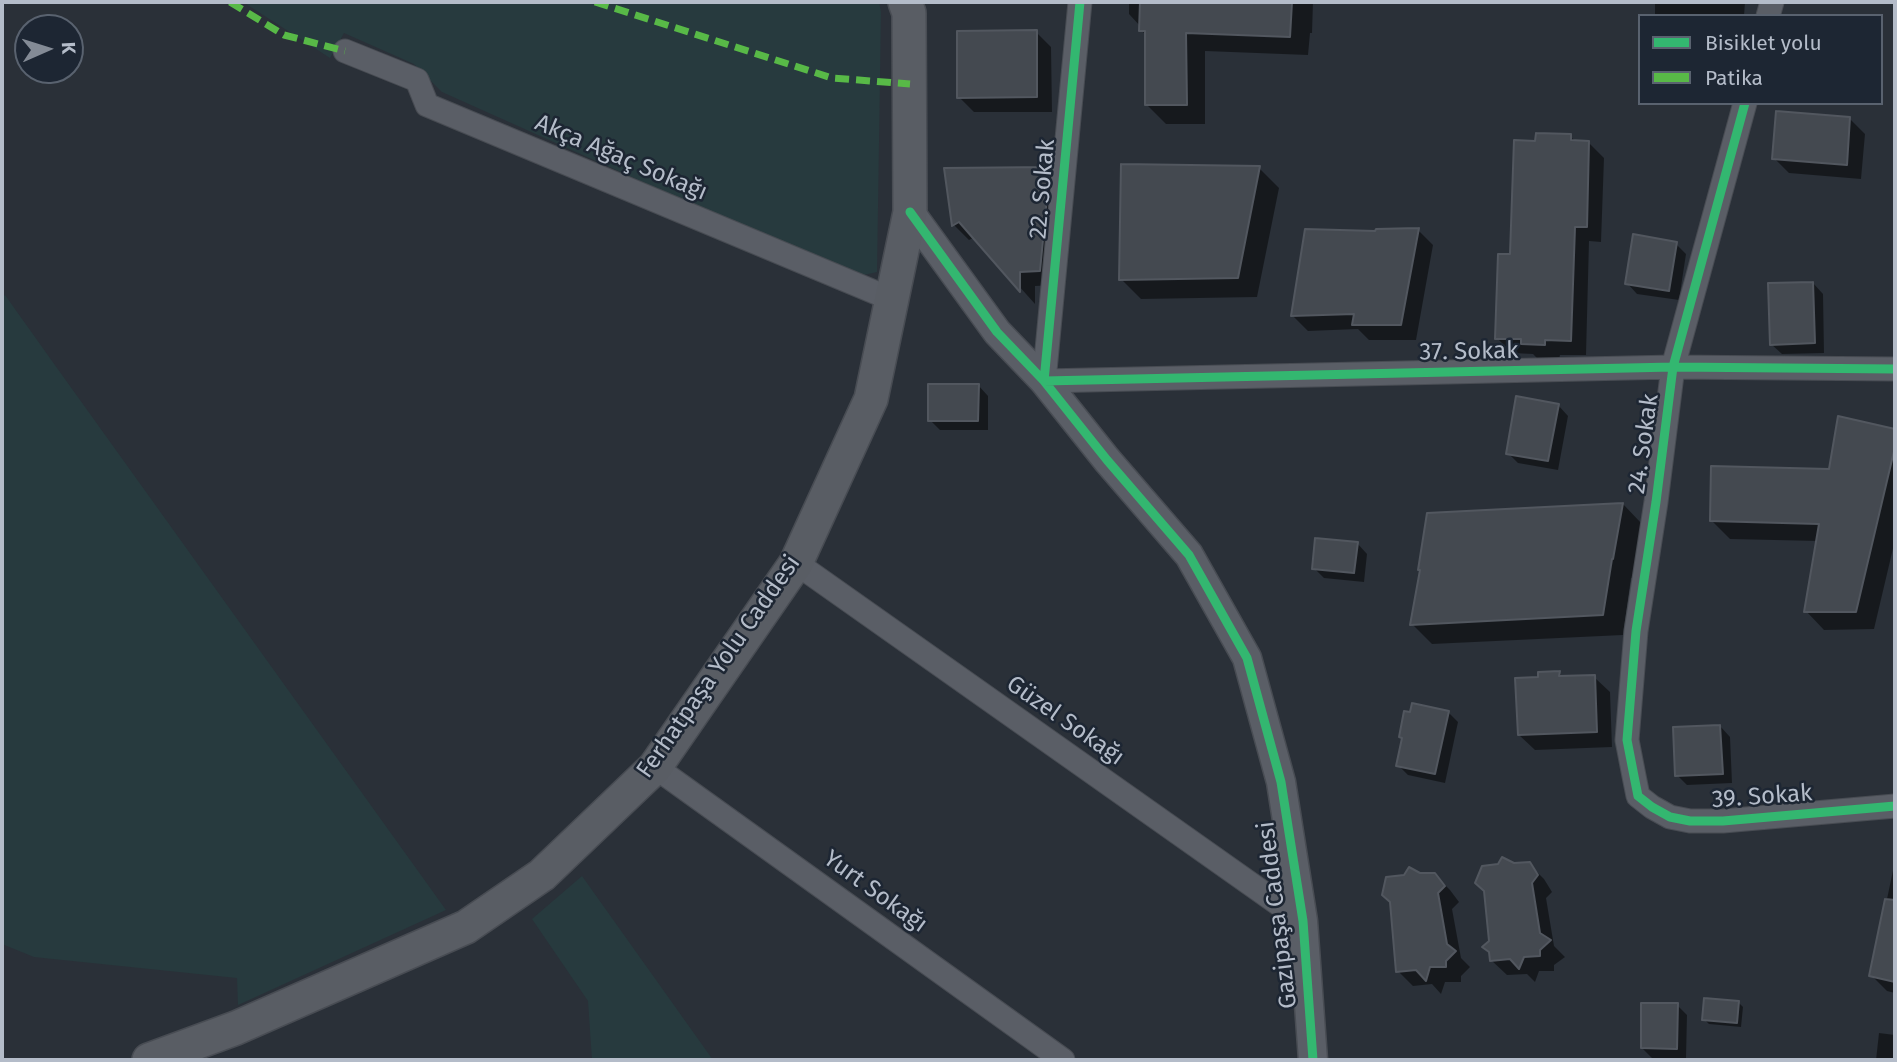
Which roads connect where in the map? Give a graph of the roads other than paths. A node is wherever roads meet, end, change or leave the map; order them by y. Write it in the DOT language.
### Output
graph roads {
  1 [pos="905,2"];
  2 [pos="1080,2"];
  3 [pos="345,51"];
  4 [pos="1744,105"];
  5 [pos="910,212"];
  6 [pos="891,299"];
  7 [pos="1673,367"];
  8 [pos="1895,369"];
  9 [pos="1044,381"];
  10 [pos="796,564"];
  11 [pos="655,767"];
  12 [pos="1638,796"];
  13 [pos="1895,806"];
  14 [pos="1303,921"];
  15 [pos="149,1060"];
  16 [pos="1063,1060"];
  17 [pos="1313,1060"];
  1 -- 5 [label="main road, Ferhatpaşa Yolu Caddesi"];
  2 -- 9 [label="street, 22. Sokak"];
  3 -- 6 [label="street, Akça Ağaç Sokağı"];
  4 -- 7 [label="street, 24. Sokak"];
  5 -- 6 [label="main road, Ferhatpaşa Yolu Caddesi"];
  5 -- 9 [label="street, Gazipaşa Caddesi"];
  6 -- 10 [label="main road, Ferhatpaşa Yolu Caddesi"];
  7 -- 8 [label="street, 37. Sokak"];
  7 -- 9 [label="street, 37. Sokak"];
  7 -- 12 [label="street, 24. Sokak"];
  9 -- 14 [label="street, Gazipaşa Caddesi"];
  10 -- 11 [label="main road, Ferhatpaşa Yolu Caddesi"];
  10 -- 14 [label="street, Güzel Sokağı"];
  11 -- 15 [label="main road, Ferhatpaşa Yolu Caddesi"];
  11 -- 16 [label="street, Yurt Sokağı"];
  12 -- 13 [label="street, 39. Sokak"];
  14 -- 17 [label="street, Gazipaşa Caddesi"];
}
